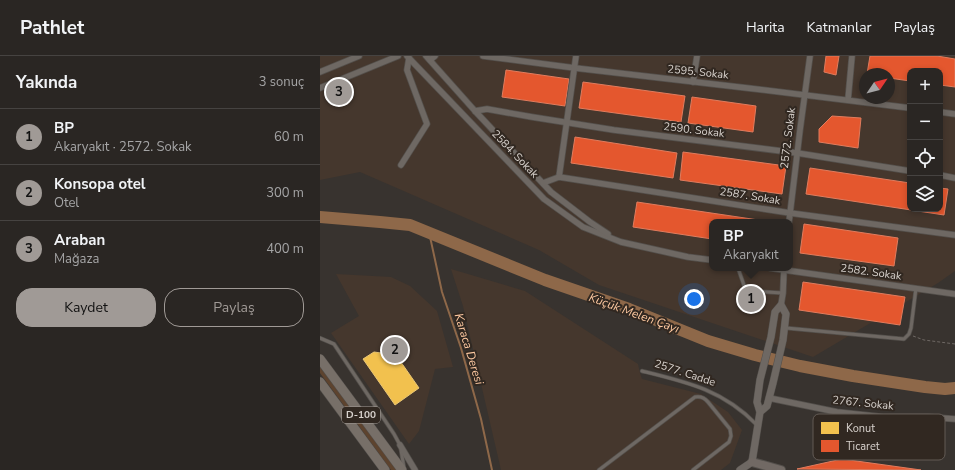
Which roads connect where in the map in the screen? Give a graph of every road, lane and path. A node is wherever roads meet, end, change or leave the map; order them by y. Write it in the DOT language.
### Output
graph roads {
  1 [pos="359,56"];
  2 [pos="398,56"];
  3 [pos="435,56"];
  4 [pos="484,56"];
  5 [pos="576,56"];
  6 [pos="697,56"];
  7 [pos="810,56"];
  8 [pos="852,56"];
  9 [pos="408,57"];
  10 [pos="428,58"];
  11 [pos="575,68"];
  12 [pos="320,72"];
  13 [pos="693,82"];
  14 [pos="320,88"];
  15 [pos="805,95"];
  16 [pos="848,100"];
  17 [pos="907,108"];
  18 [pos="475,111"];
  19 [pos="943,112"];
  20 [pos="955,114"];
  21 [pos="567,123"];
  22 [pos="797,153"];
  23 [pos="401,165"];
  24 [pos="907,171"];
  25 [pos="943,176"];
  26 [pos="559,177"];
  27 [pos="955,178"];
  28 [pos="543,183"];
  29 [pos="790,213"];
  30 [pos="789,219"];
  31 [pos="955,236"];
  32 [pos="622,242"];
  33 [pos="709,260"];
  34 [pos="793,270"];
  35 [pos="739,271"];
  36 [pos="784,271"];
  37 [pos="916,288"];
  38 [pos="783,293"];
  39 [pos="955,294"];
  40 [pos="781,305"];
  41 [pos="784,328"];
  42 [pos="910,334"];
  43 [pos="320,338"];
  44 [pos="955,344"];
  45 [pos="320,359"];
  46 [pos="642,371"];
  47 [pos="320,382"];
  48 [pos="769,398"];
  49 [pos="760,412"];
  50 [pos="856,414"];
  51 [pos="945,418"];
  52 [pos="955,419"];
  53 [pos="758,426"];
  54 [pos="400,445"];
  55 [pos="752,462"];
  56 [pos="385,470"];
  57 [pos="404,470"];
  58 [pos="415,470"];
  59 [pos="599,470"];
  60 [pos="693,470"];
  61 [pos="740,470"];
  62 [pos="781,470"];
  1 -- 12 [label="street"];
  2 -- 14 [label="street"];
  3 -- 10 [label="street"];
  4 -- 11 [label="street, 2595. Sokak"];
  5 -- 11 [label="street"];
  6 -- 13 [label="street"];
  7 -- 15 [label="street, 2572. Sokak"];
  8 -- 16 [label="street"];
  9 -- 23 [label="street"];
  9 -- 32 [label="street, 2584. Sokak"];
  10 -- 18 [label="street, 2584. Sokak"];
  11 -- 13 [label="street, 2595. Sokak"];
  11 -- 21 [label="street"];
  13 -- 15 [label="street, 2595. Sokak"];
  15 -- 16 [label="street, 2595. Sokak"];
  15 -- 22 [label="street, 2572. Sokak"];
  16 -- 17 [label="street, 2595. Sokak"];
  18 -- 21 [label="street, 2590. Sokak"];
  18 -- 28 [label="street, 2584. Sokak"];
  19 -- 20 [label="street"];
  21 -- 22 [label="street, 2590. Sokak"];
  21 -- 26 [label="street"];
  22 -- 24 [label="street, 2590. Sokak"];
  22 -- 29 [label="street, 2572. Sokak"];
  25 -- 27 [label="street"];
  26 -- 28 [label="street, 2587. Sokak"];
  26 -- 29 [label="street, 2587. Sokak"];
  28 -- 32 [label="street, 2584. Sokak"];
  29 -- 30 [label="street, 2572. Sokak"];
  29 -- 31 [label="street, 2587. Sokak"];
  32 -- 33 [label="street, 2584. Sokak"];
  34 -- 37 [label="street, 2582. Sokak"];
  35 -- 38 [label="lane"];
  36 -- 38 [label="street"];
  37 -- 39 [label="street, 2582. Sokak"];
  37 -- 42 [label="lane"];
  38 -- 40 [label="street"];
  40 -- 41 [label="street"];
  40 -- 49 [label="street"];
  41 -- 42 [label="lane"];
  41 -- 48 [label="street"];
  42 -- 44 [label="path"];
  43 -- 54 [label="lane"];
  45 -- 57 [label="highway, D-100"];
  46 -- 53 [label="lane, 2577. Cadde"];
  47 -- 56 [label="highway, D-100"];
  48 -- 49 [label="street"];
  48 -- 50 [label="street, 2767. Sokak"];
  49 -- 53 [label="street"];
  51 -- 52 [label="street, 2767. Sokak"];
  53 -- 55 [label="street"];
  54 -- 57 [label="lane"];
  54 -- 58 [label="street"];
  55 -- 61 [label="street"];
  55 -- 62 [label="main road"];
  59 -- 60 [label="lane"];
}
